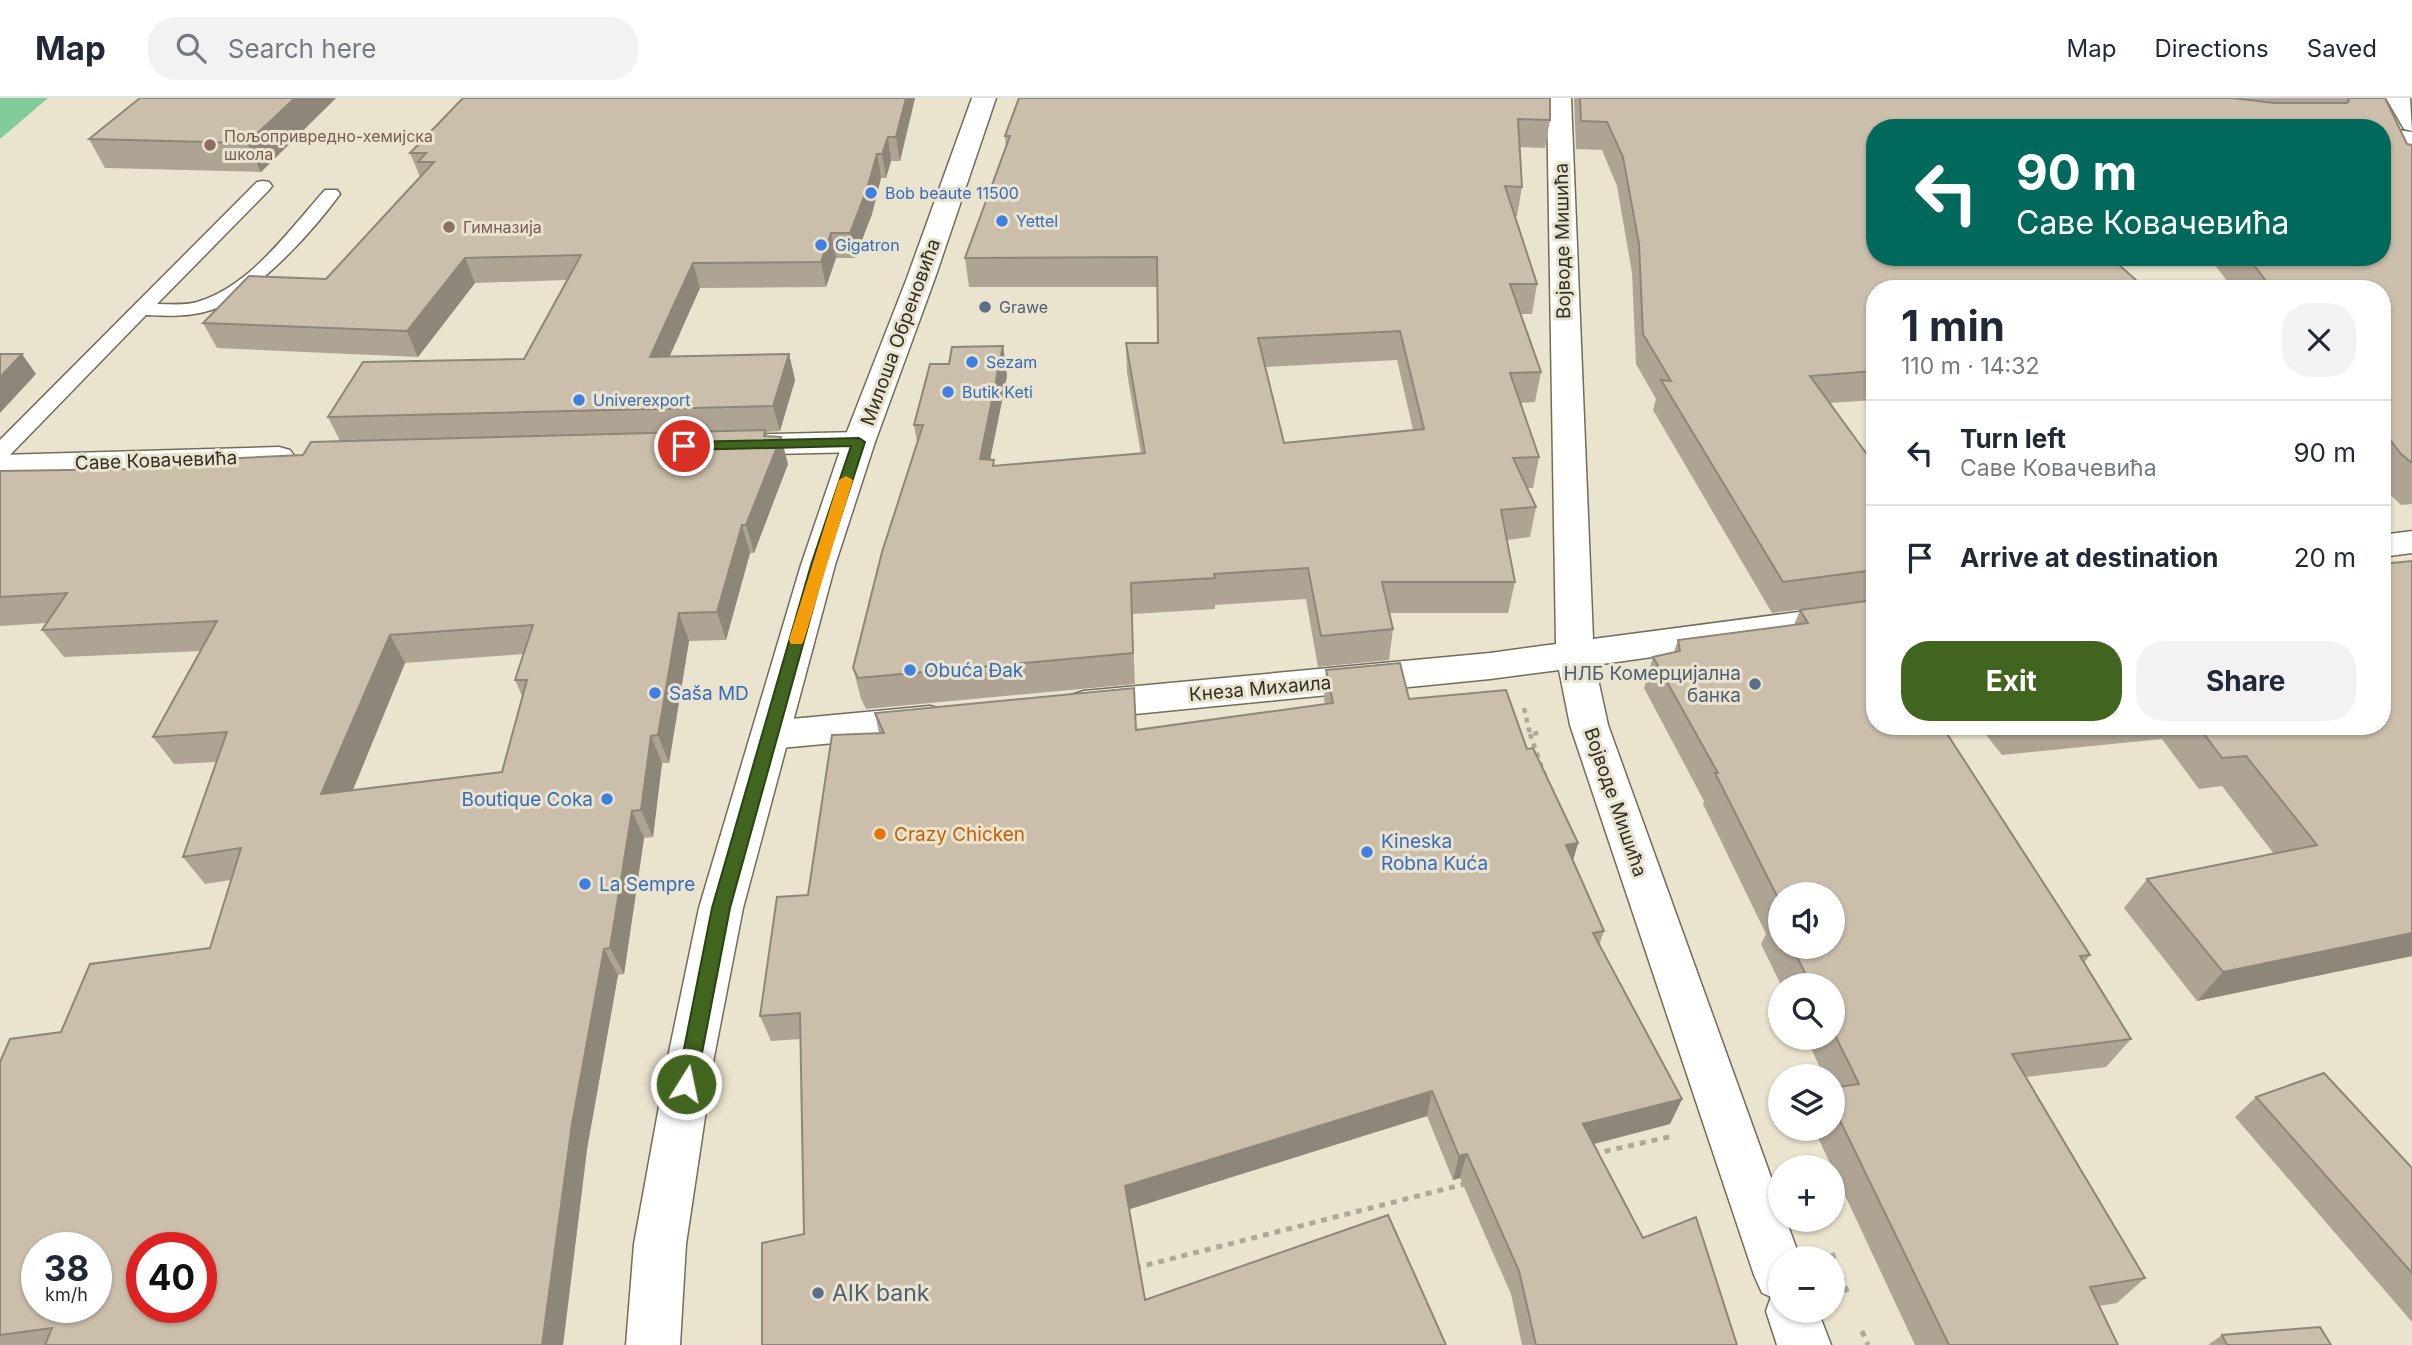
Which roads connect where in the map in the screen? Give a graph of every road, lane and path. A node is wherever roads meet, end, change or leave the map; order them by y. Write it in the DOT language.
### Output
graph roads {
  1 [pos="984,98"];
  2 [pos="1559,98"];
  3 [pos="2398,98"];
  4 [pos="2412,124"];
  5 [pos="2391,136"];
  6 [pos="2412,139"];
  7 [pos="263,186"];
  8 [pos="331,194"];
  9 [pos="144,309"];
  10 [pos="859,442"];
  11 [pos="697,446"];
  12 [pos="0,452"];
  13 [pos="307,456"];
  14 [pos="0,465"];
  15 [pos="2412,542"];
  16 [pos="2391,545"];
  17 [pos="1866,615"];
  18 [pos="1575,654"];
  19 [pos="1052,708"];
  20 [pos="970,716"];
  21 [pos="769,735"];
  22 [pos="1681,1134"];
  23 [pos="1586,1156"];
  24 [pos="1478,1181"];
  25 [pos="1829,1245"];
  26 [pos="1770,1246"];
  27 [pos="1130,1269"];
  28 [pos="1853,1307"];
  29 [pos="1858,1320"];
  30 [pos="1796,1323"];
  31 [pos="653,1345"];
  32 [pos="1804,1345"];
  33 [pos="1868,1345"];
  1 -- 10 [label="street, Милоша Обреновића"];
  2 -- 18 [label="street, Војводе Мишића"];
  3 -- 4 [label="street"];
  5 -- 6 [label="street"];
  7 -- 9 [label="lane"];
  8 -- 9 [label="lane"];
  9 -- 12 [label="lane"];
  10 -- 11 [label="street"];
  10 -- 21 [label="street, Милоша Обреновића"];
  13 -- 14 [label="street, Саве Ковачевића"];
  15 -- 16 [label="street"];
  17 -- 18 [label="street, Кнеза Михаила"];
  18 -- 19 [label="street, Кнеза Михаила"];
  18 -- 26 [label="street, Војводе Мишића"];
  20 -- 21 [label="street"];
  21 -- 31 [label="street, Милоша Обреновића"];
  22 -- 23 [label="path"];
  24 -- 27 [label="path"];
  25 -- 28 [label="path"];
  29 -- 33 [label="path"];
  30 -- 32 [label="street"];
}
